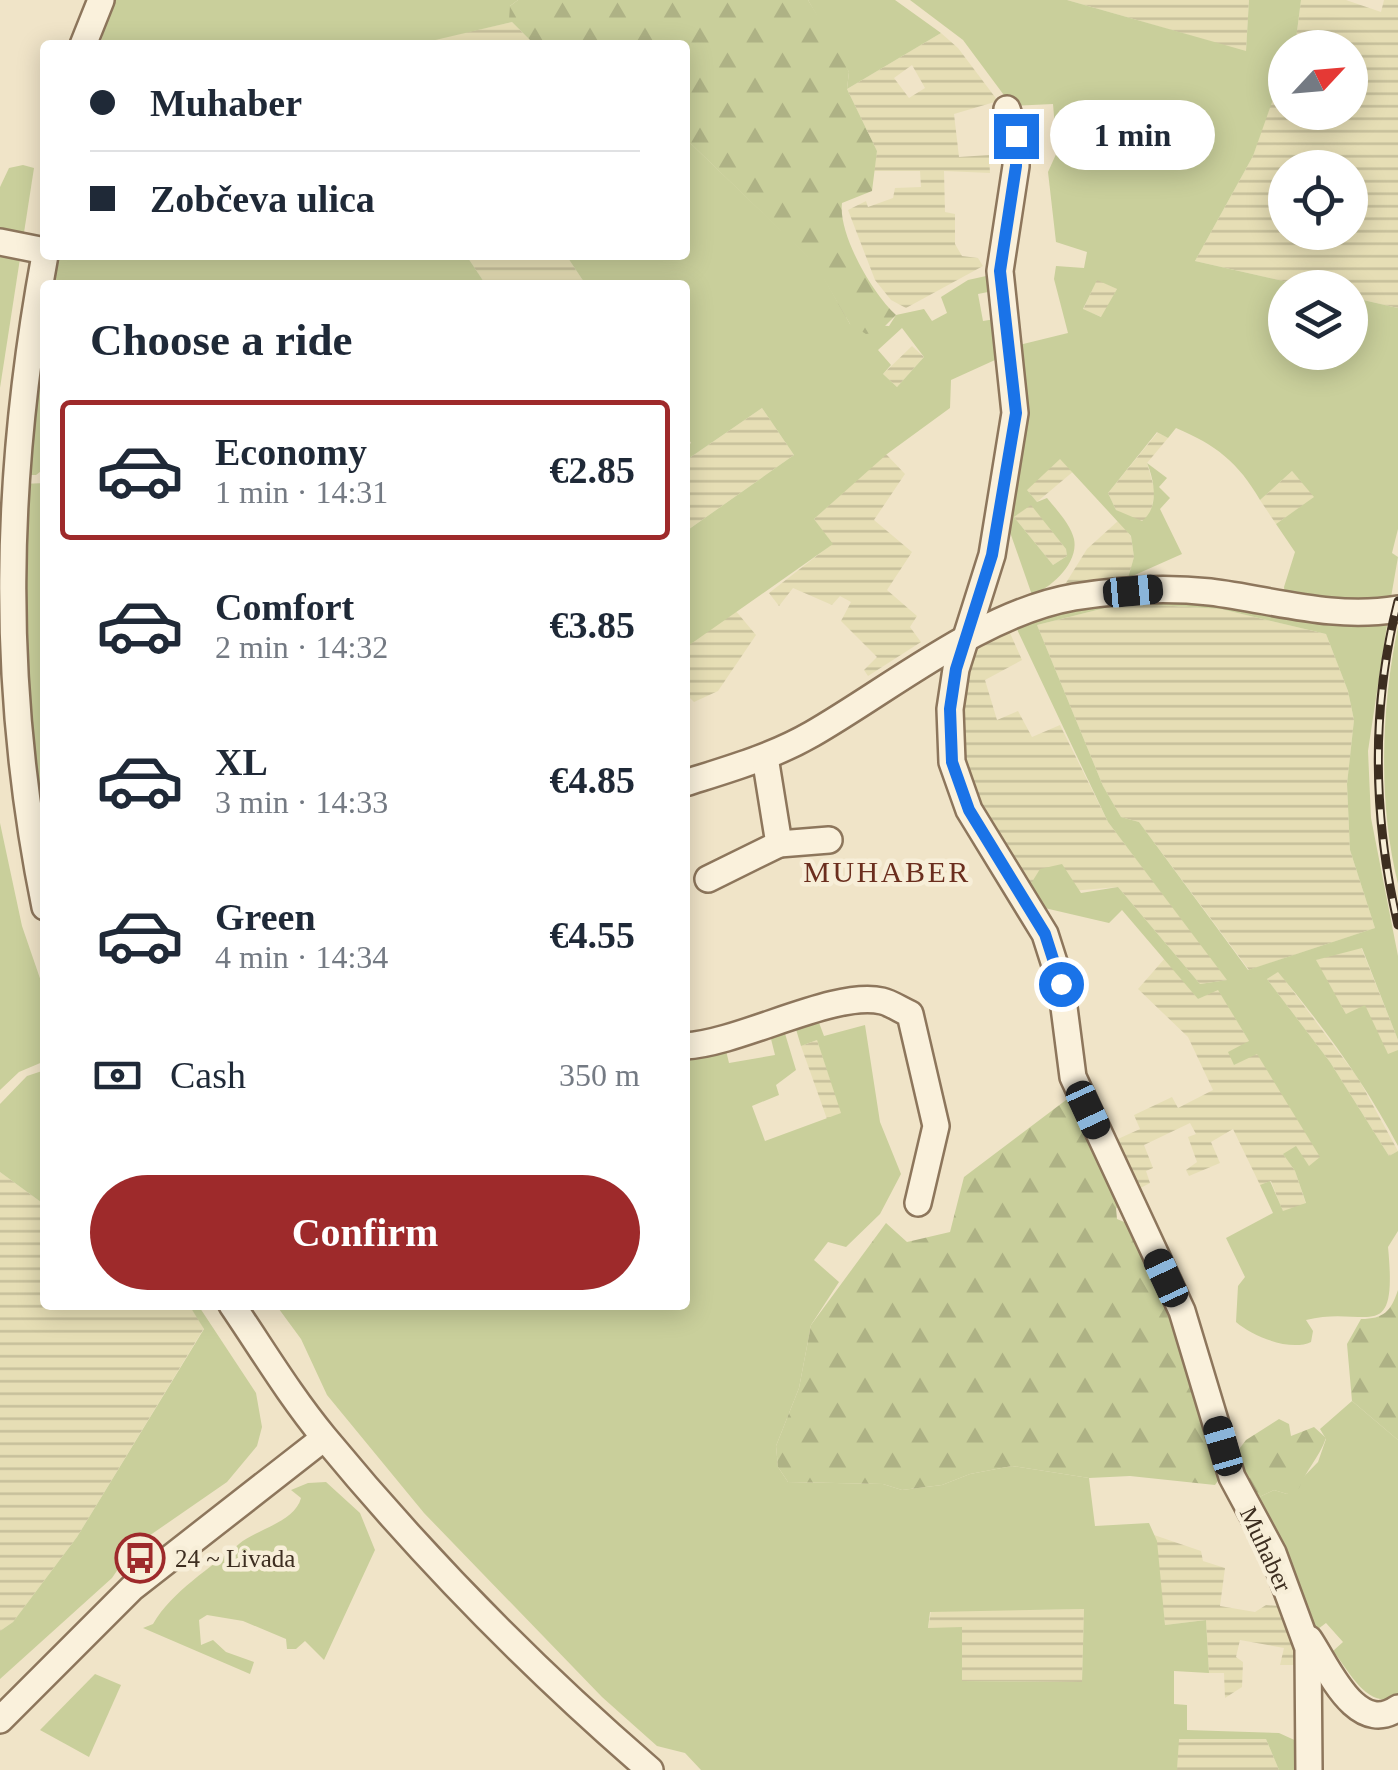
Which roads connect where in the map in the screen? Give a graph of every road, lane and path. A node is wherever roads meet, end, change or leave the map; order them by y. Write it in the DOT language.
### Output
graph roads {
  1 [pos="101,0"];
  2 [pos="86,40"];
  3 [pos="1007,109"];
  4 [pos="0,242"];
  5 [pos="40,252"];
  6 [pos="40,288"];
  7 [pos="1398,609"];
  8 [pos="968,638"];
  9 [pos="765,757"];
  10 [pos="690,781"];
  11 [pos="829,840"];
  12 [pos="778,844"];
  13 [pos="708,879"];
  14 [pos="40,881"];
  15 [pos="690,1046"];
  16 [pos="918,1203"];
  17 [pos="235,1310"];
  18 [pos="324,1438"];
  19 [pos="1298,1622"];
  20 [pos="1398,1708"];
  21 [pos="0,1720"];
  22 [pos="650,1770"];
  23 [pos="1309,1770"];
  1 -- 2 [label="street"];
  3 -- 8 [label="street, Muhaber"];
  4 -- 5 [label="street"];
  6 -- 14 [label="street"];
  7 -- 8 [label="street"];
  8 -- 9 [label="street"];
  8 -- 19 [label="street, Muhaber"];
  9 -- 10 [label="street"];
  9 -- 12 [label="street"];
  11 -- 12 [label="street"];
  12 -- 13 [label="street"];
  15 -- 16 [label="street"];
  17 -- 18 [label="street"];
  18 -- 21 [label="street"];
  18 -- 22 [label="street"];
  19 -- 20 [label="street, Muhaber"];
  19 -- 23 [label="street, Muhaber"];
}
